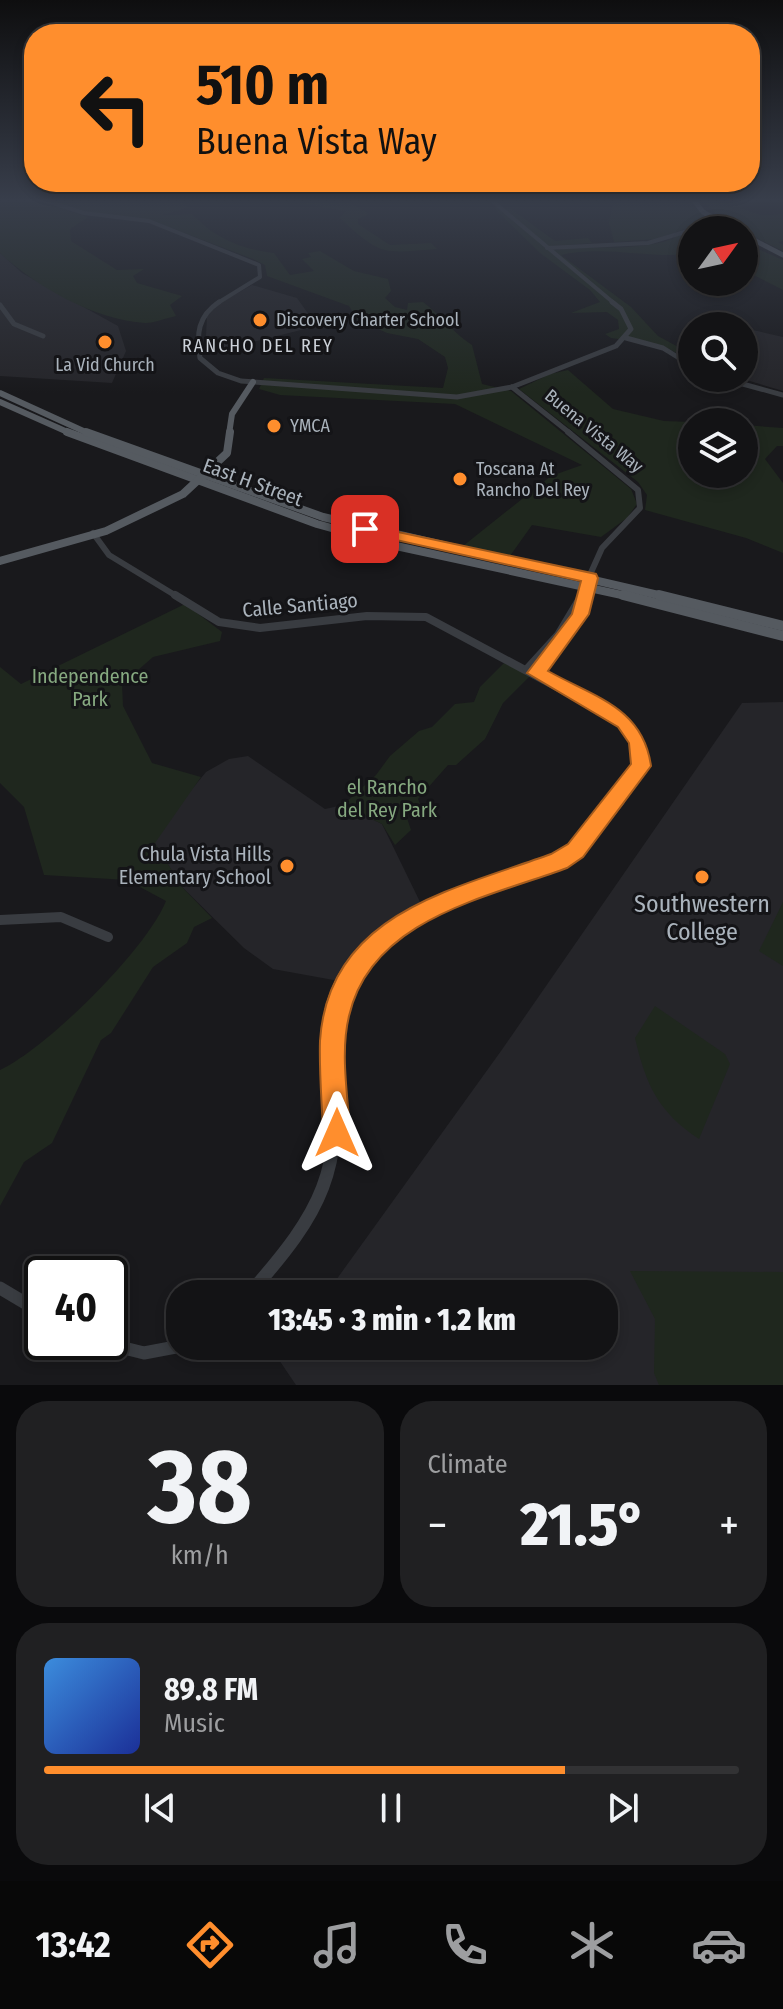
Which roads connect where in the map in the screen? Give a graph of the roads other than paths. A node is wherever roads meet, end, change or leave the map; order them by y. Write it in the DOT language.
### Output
graph roads {
  1 [pos="256,264"];
  2 [pos="566,264"];
  3 [pos="0,305"];
  4 [pos="43,336"];
  5 [pos="626,338"];
  6 [pos="678,357"];
  7 [pos="253,382"];
  8 [pos="512,387"];
  9 [pos="758,388"];
  10 [pos="0,393"];
  11 [pos="783,395"];
  12 [pos="0,402"];
  13 [pos="199,479"];
  14 [pos="93,533"];
  15 [pos="0,561"];
  16 [pos="588,582"];
  17 [pos="783,626"];
  18 [pos="783,636"];
  19 [pos="531,671"];
  20 [pos="0,920"];
  21 [pos="108,937"];
  22 [pos="260,1280"];
  23 [pos="0,1288"];
  24 [pos="24,1302"];
  25 [pos="128,1349"];
  26 [pos="166,1349"];
  1 -- 7 [label="street"];
  2 -- 5 [label="street"];
  3 -- 4 [label="street"];
  5 -- 6 [label="street"];
  5 -- 8 [label="street"];
  7 -- 8 [label="street"];
  7 -- 13 [label="main road"];
  8 -- 16 [label="street, Buena Vista Way"];
  9 -- 11 [label="street"];
  10 -- 13 [label="main road, East H Street"];
  12 -- 13 [label="main road, East H Street"];
  13 -- 14 [label="main road"];
  13 -- 16 [label="main road, East H Street"];
  14 -- 15 [label="main road"];
  14 -- 19 [label="street, Calle Santiago"];
  16 -- 17 [label="main road, East H Street"];
  16 -- 18 [label="main road, East H Street"];
  16 -- 19 [label="street, Buena Vista Way"];
  19 -- 22 [label="street"];
  20 -- 21 [label="street"];
  23 -- 24 [label="street"];
  25 -- 26 [label="street"];
}
